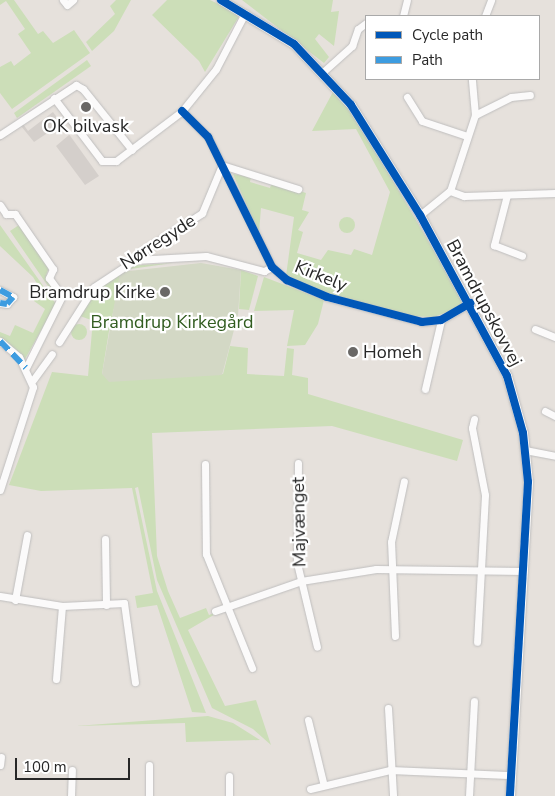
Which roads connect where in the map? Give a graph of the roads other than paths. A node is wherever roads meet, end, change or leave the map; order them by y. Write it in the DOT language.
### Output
graph roads {
  1 [pos="63,0"];
  2 [pos="73,0"];
  3 [pos="221,0"];
  4 [pos="406,0"];
  5 [pos="491,0"];
  6 [pos="245,12"];
  7 [pos="403,15"];
  8 [pos="485,15"];
  9 [pos="365,24"];
  10 [pos="324,71"];
  11 [pos="472,80"];
  12 [pos="530,95"];
  13 [pos="407,96"];
  14 [pos="54,98"];
  15 [pos="182,111"];
  16 [pos="475,115"];
  17 [pos="0,135"];
  18 [pos="467,136"];
  19 [pos="132,150"];
  20 [pos="222,165"];
  21 [pos="298,189"];
  22 [pos="450,191"];
  23 [pos="555,192"];
  24 [pos="507,195"];
  25 [pos="0,205"];
  26 [pos="420,216"];
  27 [pos="522,256"];
  28 [pos="135,260"];
  29 [pos="272,267"];
  30 [pos="0,291"];
  31 [pos="0,303"];
  32 [pos="470,304"];
  33 [pos="441,320"];
  34 [pos="535,329"];
  35 [pos="555,338"];
  36 [pos="0,341"];
  37 [pos="59,342"];
  38 [pos="52,354"];
  39 [pos="26,368"];
  40 [pos="33,380"];
  41 [pos="425,389"];
  42 [pos="545,412"];
  43 [pos="555,416"];
  44 [pos="474,419"];
  45 [pos="525,450"];
  46 [pos="555,456"];
  47 [pos="298,463"];
  48 [pos="204,464"];
  49 [pos="404,481"];
  50 [pos="0,490"];
  51 [pos="27,535"];
  52 [pos="105,539"];
  53 [pos="393,568"];
  54 [pos="483,568"];
  55 [pos="524,571"];
  56 [pos="301,581"];
  57 [pos="0,596"];
  58 [pos="15,600"];
  59 [pos="106,605"];
  60 [pos="228,605"];
  61 [pos="62,606"];
  62 [pos="215,611"];
  63 [pos="395,636"];
  64 [pos="478,642"];
  65 [pos="317,647"];
  66 [pos="252,668"];
  67 [pos="56,679"];
  68 [pos="135,682"];
  69 [pos="474,701"];
  70 [pos="388,708"];
  71 [pos="308,720"];
  72 [pos="1,757"];
  73 [pos="149,765"];
  74 [pos="0,766"];
  75 [pos="72,770"];
  76 [pos="390,770"];
  77 [pos="471,773"];
  78 [pos="511,775"];
  79 [pos="229,776"];
  80 [pos="323,782"];
  81 [pos="310,789"];
  82 [pos="71,796"];
  83 [pos="149,796"];
  84 [pos="228,796"];
  85 [pos="392,796"];
  86 [pos="469,796"];
  87 [pos="510,796"];
  1 -- 2 [label="street"];
  3 -- 6 [label="street, Bramdrupskovvej"];
  4 -- 7 [label="street"];
  5 -- 8 [label="street"];
  6 -- 10 [label="street, Bramdrupskovvej"];
  6 -- 15 [label="street"];
  9 -- 10 [label="street"];
  10 -- 26 [label="street, Bramdrupskovvej"];
  11 -- 16 [label="street"];
  12 -- 16 [label="street"];
  13 -- 18 [label="street"];
  14 -- 17 [label="street"];
  14 -- 19 [label="street"];
  14 -- 19 [label="street"];
  15 -- 19 [label="street"];
  15 -- 20 [label="street"];
  16 -- 18 [label="street"];
  18 -- 22 [label="street"];
  20 -- 21 [label="street"];
  20 -- 28 [label="street, Nørregyde"];
  20 -- 29 [label="street, Kirkely"];
  22 -- 24 [label="street"];
  22 -- 26 [label="street"];
  23 -- 24 [label="street"];
  24 -- 27 [label="street"];
  25 -- 39 [label="street"];
  26 -- 32 [label="street, Bramdrupskovvej"];
  28 -- 29 [label="street, Kirkely"];
  28 -- 37 [label="street, Nørregyde"];
  29 -- 33 [label="street, Kirkely"];
  30 -- 31 [label="street"];
  32 -- 33 [label="street"];
  32 -- 45 [label="street, Bramdrupskovvej"];
  33 -- 41 [label="street"];
  34 -- 35 [label="street"];
  36 -- 39 [label="street"];
  38 -- 40 [label="street"];
  39 -- 40 [label="street"];
  40 -- 50 [label="street"];
  42 -- 43 [label="street"];
  44 -- 54 [label="street"];
  45 -- 46 [label="street"];
  45 -- 55 [label="street, Bramdrupskovvej"];
  47 -- 56 [label="street, Majvænget"];
  48 -- 60 [label="street"];
  49 -- 53 [label="street"];
  51 -- 58 [label="street"];
  52 -- 59 [label="street"];
  53 -- 54 [label="street, Majvænget"];
  53 -- 56 [label="street, Majvænget"];
  53 -- 63 [label="street"];
  54 -- 55 [label="street, Majvænget"];
  54 -- 64 [label="street"];
  55 -- 78 [label="street, Bramdrupskovvej"];
  56 -- 60 [label="street, Majvænget"];
  56 -- 65 [label="street, Majvænget"];
  57 -- 58 [label="street"];
  58 -- 61 [label="street"];
  59 -- 61 [label="street"];
  59 -- 68 [label="street"];
  60 -- 62 [label="street, Majvænget"];
  60 -- 66 [label="street"];
  61 -- 67 [label="street"];
  69 -- 77 [label="street"];
  70 -- 76 [label="street"];
  71 -- 80 [label="street"];
  72 -- 74 [label="street"];
  73 -- 83 [label="street"];
  75 -- 82 [label="street"];
  76 -- 77 [label="street"];
  76 -- 80 [label="street"];
  76 -- 85 [label="street"];
  77 -- 78 [label="street"];
  77 -- 86 [label="street"];
  78 -- 87 [label="street, Bramdrupskovvej"];
  79 -- 84 [label="street"];
  80 -- 81 [label="street"];
}
